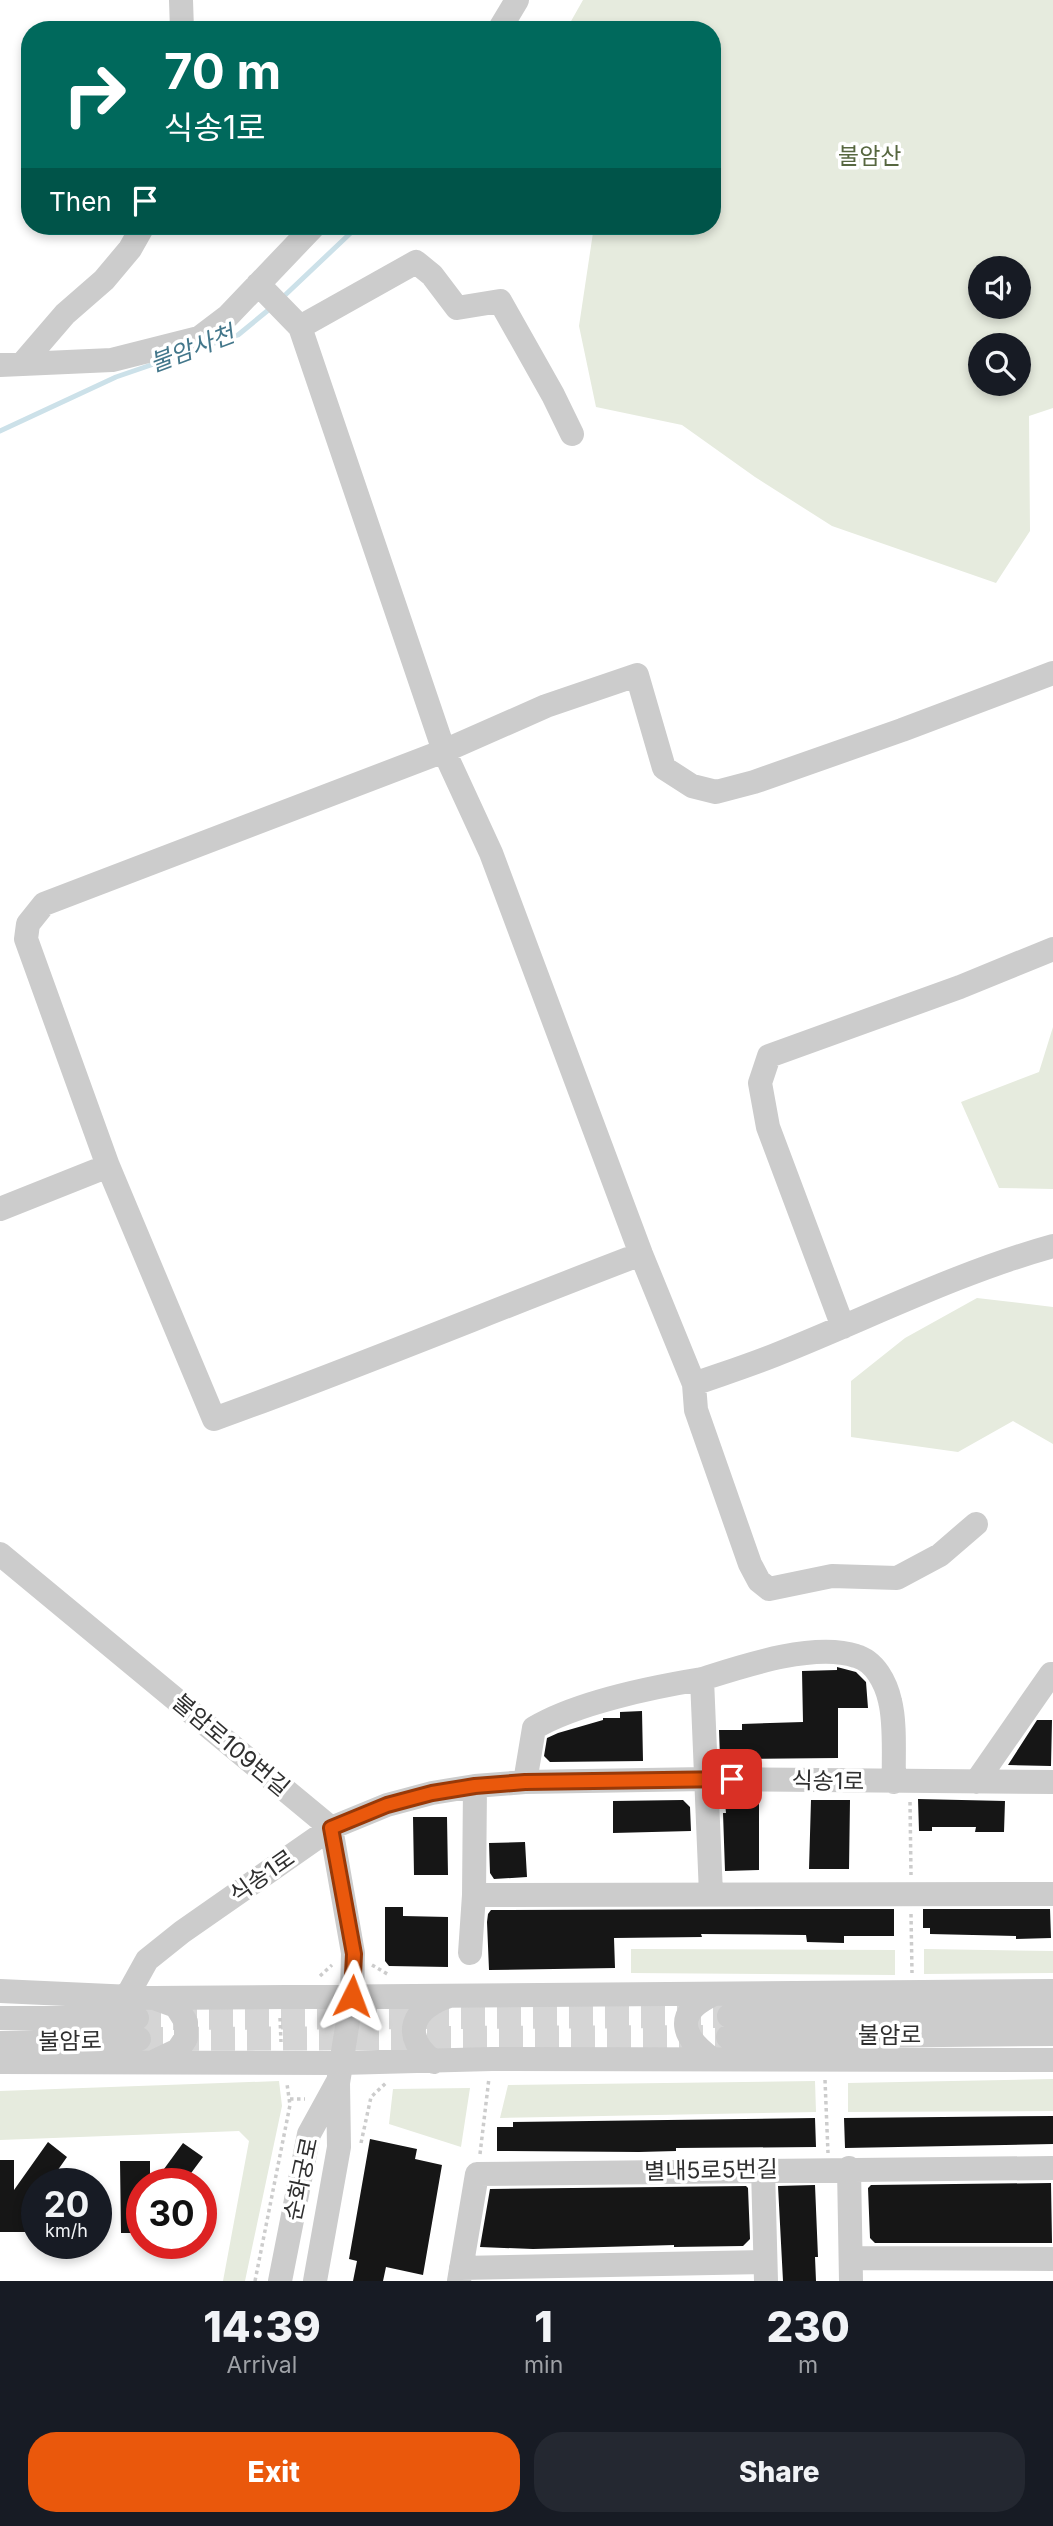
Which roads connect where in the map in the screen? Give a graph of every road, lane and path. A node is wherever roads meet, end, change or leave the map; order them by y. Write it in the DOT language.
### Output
graph roads {
  1 [pos="181,0"];
  2 [pos="517,0"];
  3 [pos="182,21"];
  4 [pos="504,21"];
  5 [pos="138,235"];
  6 [pos="308,235"];
  7 [pos="268,295"];
  8 [pos="300,327"];
  9 [pos="11,364"];
  10 [pos="572,434"];
  11 [pos="1053,673"];
  12 [pos="444,751"];
  13 [pos="1053,949"];
  14 [pos="108,1166"];
  15 [pos="0,1209"];
  16 [pos="1053,1246"];
  17 [pos="641,1254"];
  18 [pos="843,1327"];
  19 [pos="694,1384"];
  20 [pos="976,1524"];
  21 [pos="0,1554"];
  22 [pos="1053,1674"];
  23 [pos="702,1679"];
  24 [pos="705,1779"];
  25 [pos="525,1782"];
  26 [pos="894,1782"];
  27 [pos="976,1782"];
  28 [pos="1053,1782"];
  29 [pos="475,1786"];
  30 [pos="331,1828"];
  31 [pos="711,1894"];
  32 [pos="1053,1894"];
  33 [pos="474,1895"];
  34 [pos="470,1953"];
  35 [pos="375,1965"];
  36 [pos="393,1979"];
  37 [pos="0,1991"];
  38 [pos="1053,1991"];
  39 [pos="712,1995"];
  40 [pos="352,1996"];
  41 [pos="450,1996"];
  42 [pos="278,1997"];
  43 [pos="154,1998"];
  44 [pos="1053,2012"];
  45 [pos="0,2018"];
  46 [pos="135,2018"];
  47 [pos="1053,2034"];
  48 [pos="0,2043"];
  49 [pos="492,2059"];
  50 [pos="712,2059"];
  51 [pos="825,2059"];
  52 [pos="1053,2060"];
  53 [pos="155,2061"];
  54 [pos="0,2062"];
  55 [pos="433,2062"];
  56 [pos="283,2063"];
  57 [pos="339,2073"];
  58 [pos="1053,2168"];
  59 [pos="762,2169"];
  60 [pos="839,2169"];
  61 [pos="477,2174"];
  62 [pos="1053,2259"];
  63 [pos="851,2269"];
  64 [pos="765,2271"];
  65 [pos="460,2275"];
  66 [pos="255,2281"];
  67 [pos="280,2281"];
  68 [pos="315,2281"];
  1 -- 3 [label="street"];
  2 -- 4 [label="street"];
  5 -- 9 [label="street"];
  6 -- 7 [label="street"];
  7 -- 8 [label="street"];
  7 -- 9 [label="street"];
  8 -- 10 [label="street"];
  8 -- 12 [label="street"];
  11 -- 12 [label="street"];
  12 -- 14 [label="street"];
  12 -- 17 [label="street"];
  13 -- 18 [label="street"];
  14 -- 15 [label="street"];
  14 -- 17 [label="street"];
  16 -- 18 [label="street"];
  17 -- 19 [label="street"];
  18 -- 19 [label="street"];
  19 -- 20 [label="street"];
  21 -- 30 [label="street, 불암로109번길"];
  22 -- 27 [label="street"];
  23 -- 24 [label="street"];
  23 -- 25 [label="street"];
  23 -- 26 [label="street"];
  24 -- 25 [label="street, 식송1로"];
  24 -- 26 [label="street, 식송1로"];
  24 -- 31 [label="street"];
  25 -- 29 [label="street, 식송1로"];
  26 -- 27 [label="street, 식송1로"];
  27 -- 28 [label="street, 식송1로"];
  29 -- 30 [label="street, 식송1로"];
  29 -- 33 [label="street"];
  30 -- 40 [label="street"];
  30 -- 46 [label="street, 식송1로"];
  31 -- 32 [label="street"];
  31 -- 33 [label="street"];
  33 -- 34 [label="street"];
  35 -- 36 [label="path"];
  37 -- 46 [label="street"];
  38 -- 39 [label="street"];
  39 -- 41 [label="street"];
  39 -- 50 [label="street"];
  40 -- 41 [label="street"];
  40 -- 42 [label="street"];
  40 -- 57 [label="street, 순화궁로"];
  41 -- 55 [label="street"];
  42 -- 43 [label="street"];
  42 -- 56 [label="path"];
  43 -- 46 [label="street"];
  43 -- 53 [label="street"];
  44 -- 47 [label="street, 불암로"];
  45 -- 46 [label="street, 불암로"];
  46 -- 48 [label="street, 불암로"];
  49 -- 50 [label="street"];
  49 -- 55 [label="street"];
  49 -- 61 [label="path"];
  50 -- 51 [label="street"];
  51 -- 52 [label="street"];
  51 -- 60 [label="path"];
  53 -- 54 [label="street"];
  53 -- 56 [label="street"];
  55 -- 57 [label="street"];
  56 -- 57 [label="street"];
  56 -- 66 [label="path"];
  57 -- 67 [label="street, 순화궁로"];
  57 -- 68 [label="street, 순화궁로"];
  58 -- 60 [label="street, 별내5로5번길"];
  59 -- 60 [label="street, 별내5로5번길"];
  59 -- 61 [label="street, 별내5로5번길"];
  59 -- 64 [label="street"];
  60 -- 63 [label="street"];
  61 -- 65 [label="street"];
  62 -- 63 [label="street"];
  64 -- 65 [label="street"];
}
